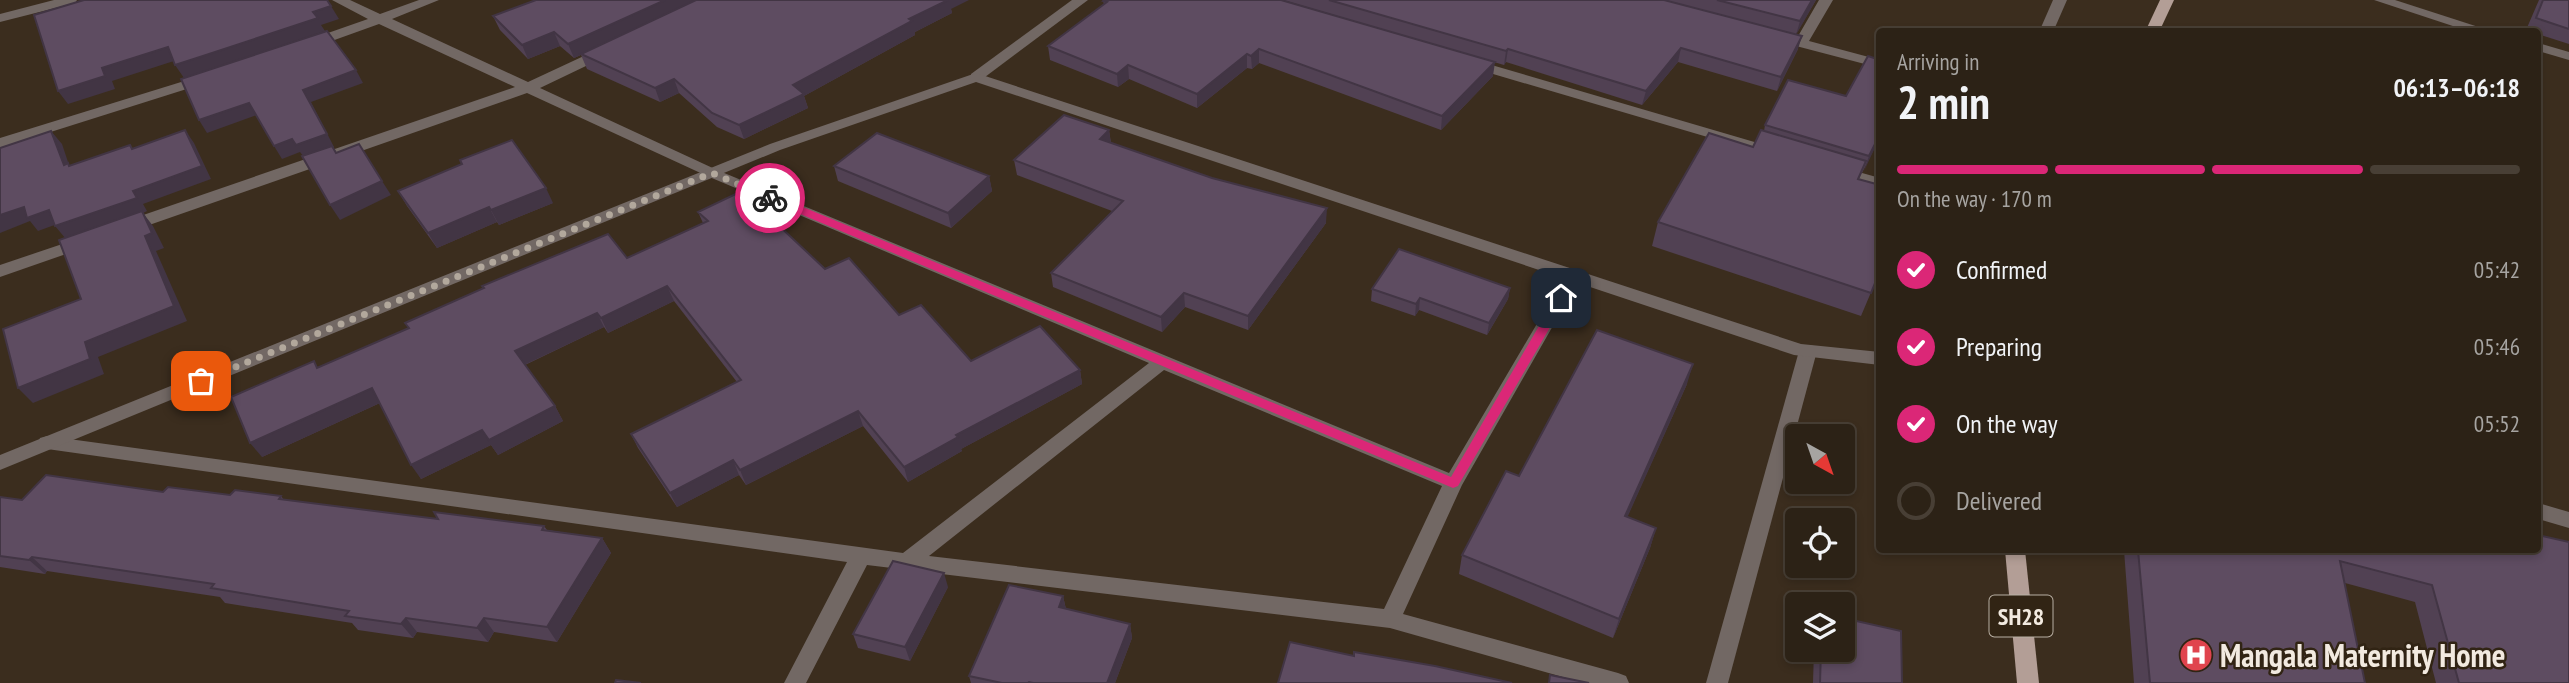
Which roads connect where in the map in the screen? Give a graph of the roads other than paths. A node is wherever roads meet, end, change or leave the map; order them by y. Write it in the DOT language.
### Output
graph roads {
  1 [pos="70,0"];
  2 [pos="339,0"];
  3 [pos="432,0"];
  4 [pos="1081,0"];
  5 [pos="1826,0"];
  6 [pos="2060,0"];
  7 [pos="2167,0"];
  8 [pos="2381,0"];
  9 [pos="0,18"];
  10 [pos="381,20"];
  11 [pos="2048,28"];
  12 [pos="2154,28"];
  13 [pos="2469,28"];
  14 [pos="1763,33"];
  15 [pos="1801,43"];
  16 [pos="615,47"];
  17 [pos="2541,48"];
  18 [pos="294,49"];
  19 [pos="2569,56"];
  20 [pos="1458,58"];
  21 [pos="1876,63"];
  22 [pos="220,74"];
  23 [pos="976,77"];
  24 [pos="527,88"];
  25 [pos="0,144"];
  26 [pos="1787,156"];
  27 [pos="1827,168"];
  28 [pos="712,173"];
  29 [pos="1876,182"];
  30 [pos="0,271"];
  31 [pos="1574,275"];
  32 [pos="1808,351"];
  33 [pos="1876,359"];
  34 [pos="1162,362"];
  35 [pos="47,443"];
  36 [pos="0,463"];
  37 [pos="1453,483"];
  38 [pos="2541,512"];
  39 [pos="2569,520"];
  40 [pos="2015,553"];
  41 [pos="861,556"];
  42 [pos="906,562"];
  43 [pos="1390,620"];
  44 [pos="795,683"];
  45 [pos="1618,683"];
  46 [pos="1717,683"];
  47 [pos="2028,683"];
  1 -- 9 [label="street"];
  2 -- 10 [label="street"];
  3 -- 10 [label="street"];
  4 -- 23 [label="street"];
  5 -- 15 [label="street"];
  6 -- 11 [label="street"];
  7 -- 12 [label="main road"];
  8 -- 13 [label="street"];
  10 -- 18 [label="street"];
  10 -- 24 [label="street"];
  14 -- 15 [label="street"];
  15 -- 21 [label="street"];
  16 -- 24 [label="street"];
  17 -- 19 [label="street"];
  20 -- 26 [label="street"];
  22 -- 25 [label="street"];
  23 -- 28 [label="street"];
  23 -- 31 [label="street"];
  24 -- 28 [label="street"];
  24 -- 30 [label="street"];
  27 -- 29 [label="street"];
  28 -- 34 [label="street"];
  28 -- 35 [label="street"];
  31 -- 32 [label="street"];
  31 -- 37 [label="street"];
  32 -- 33 [label="street"];
  32 -- 46 [label="street"];
  34 -- 37 [label="street"];
  34 -- 42 [label="street"];
  35 -- 36 [label="street"];
  35 -- 41 [label="street"];
  37 -- 43 [label="street"];
  38 -- 39 [label="street"];
  40 -- 47 [label="main road, SH28"];
  41 -- 42 [label="street"];
  41 -- 44 [label="street"];
  42 -- 43 [label="street"];
  43 -- 45 [label="street"];
}
